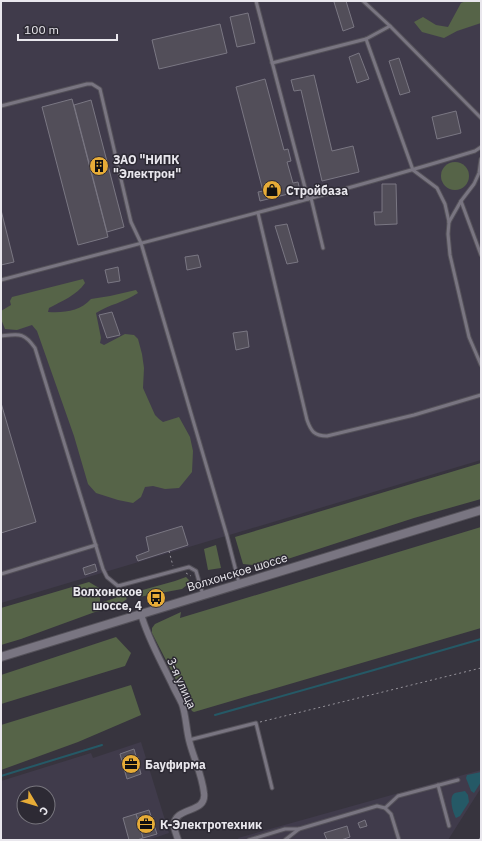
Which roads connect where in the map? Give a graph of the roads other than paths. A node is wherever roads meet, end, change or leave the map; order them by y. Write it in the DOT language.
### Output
graph roads {
  1 [pos="256,1"];
  2 [pos="363,1"];
  3 [pos="390,26"];
  4 [pos="366,39"];
  5 [pos="272,63"];
  6 [pos="1,106"];
  7 [pos="481,118"];
  8 [pos="481,147"];
  9 [pos="481,159"];
  10 [pos="413,170"];
  11 [pos="309,198"];
  12 [pos="461,200"];
  13 [pos="258,213"];
  14 [pos="449,222"];
  15 [pos="141,243"];
  16 [pos="322,248"];
  17 [pos="481,255"];
  18 [pos="1,280"];
  19 [pos="1,336"];
  20 [pos="481,365"];
  21 [pos="481,395"];
  22 [pos="481,510"];
  23 [pos="96,545"];
  24 [pos="1,574"];
  25 [pos="239,584"];
  26 [pos="203,595"];
  27 [pos="141,614"];
  28 [pos="1,657"];
  29 [pos="189,740"];
  30 [pos="458,780"];
  31 [pos="438,785"];
  32 [pos="272,788"];
  33 [pos="385,808"];
  34 [pos="449,826"];
  35 [pos="299,829"];
  36 [pos="178,840"];
  37 [pos="249,840"];
  38 [pos="285,840"];
  39 [pos="399,840"];
  1 -- 5 [label="lane"];
  2 -- 3 [label="lane"];
  3 -- 4 [label="lane"];
  3 -- 7 [label="lane"];
  4 -- 5 [label="lane"];
  4 -- 10 [label="lane"];
  5 -- 11 [label="lane"];
  6 -- 15 [label="lane"];
  8 -- 10 [label="lane"];
  9 -- 12 [label="lane"];
  10 -- 11 [label="lane"];
  10 -- 14 [label="lane"];
  11 -- 13 [label="lane"];
  11 -- 16 [label="lane"];
  12 -- 14 [label="lane"];
  12 -- 17 [label="lane"];
  13 -- 15 [label="lane"];
  13 -- 21 [label="lane"];
  14 -- 20 [label="lane"];
  15 -- 18 [label="lane"];
  15 -- 25 [label="lane"];
  19 -- 23 [label="lane"];
  22 -- 25 [label="main road, Волхонское шоссе"];
  23 -- 24 [label="lane"];
  23 -- 26 [label="lane"];
  25 -- 26 [label="main road, Волхонское шоссе"];
  26 -- 27 [label="main road, Волхонское шоссе"];
  27 -- 28 [label="main road, Волхонское шоссе"];
  27 -- 29 [label="street, 3-я улица"];
  29 -- 32 [label="lane"];
  29 -- 36 [label="street, 3-я улица"];
  30 -- 31 [label="lane"];
  31 -- 33 [label="lane"];
  31 -- 34 [label="lane"];
  33 -- 35 [label="lane"];
  33 -- 39 [label="lane"];
  35 -- 37 [label="lane"];
  35 -- 38 [label="lane"];
}
